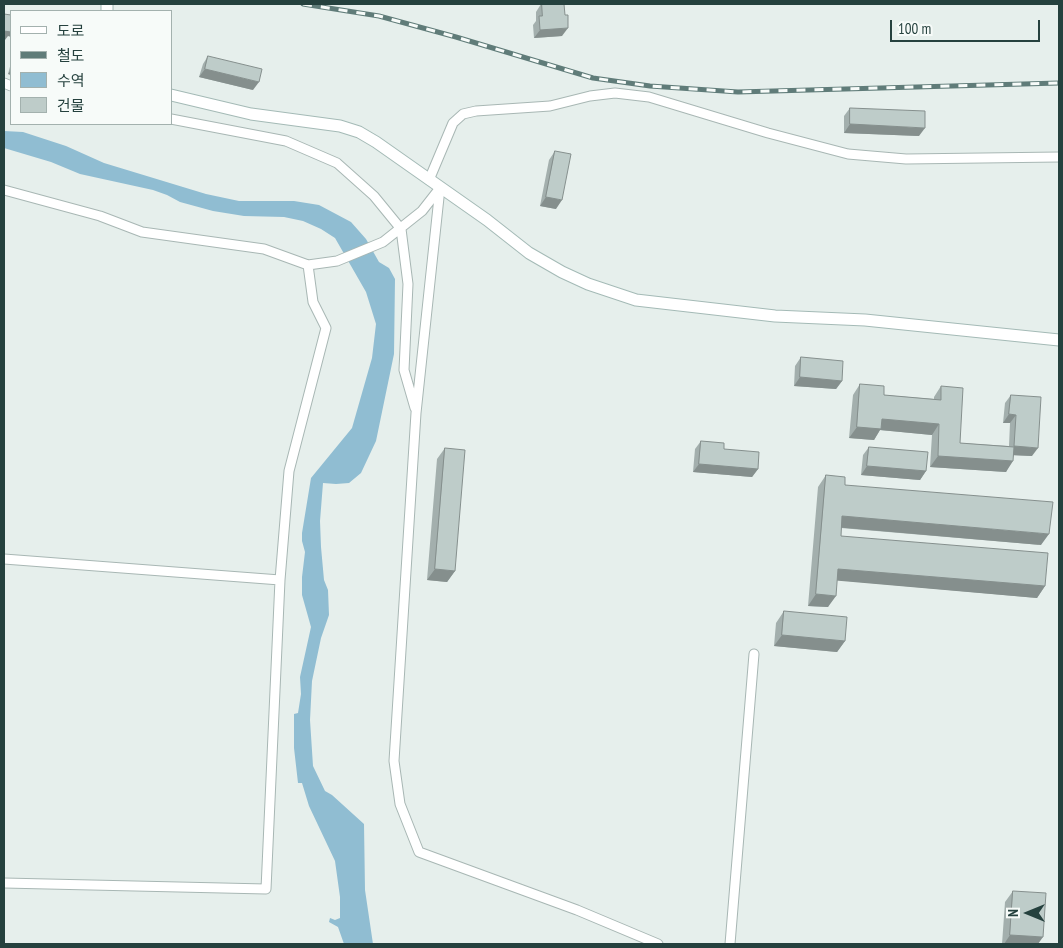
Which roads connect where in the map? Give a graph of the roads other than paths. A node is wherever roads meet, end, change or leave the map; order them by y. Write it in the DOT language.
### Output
graph roads {
  1 [pos="172,96"];
  2 [pos="172,120"];
  3 [pos="1059,157"];
  4 [pos="429,180"];
  5 [pos="440,188"];
  6 [pos="4,190"];
  7 [pos="401,229"];
  8 [pos="308,265"];
  9 [pos="1059,340"];
  10 [pos="416,413"];
  11 [pos="4,559"];
  12 [pos="280,580"];
  13 [pos="754,654"];
  14 [pos="4,883"];
  15 [pos="658,944"];
  16 [pos="730,944"];
  1 -- 4 [label="street"];
  2 -- 7 [label="street"];
  3 -- 4 [label="street"];
  4 -- 5 [label="street"];
  5 -- 7 [label="street"];
  5 -- 9 [label="street"];
  5 -- 10 [label="street"];
  6 -- 8 [label="street"];
  7 -- 8 [label="street"];
  7 -- 10 [label="street"];
  8 -- 12 [label="street"];
  10 -- 15 [label="street"];
  11 -- 12 [label="street"];
  12 -- 14 [label="street"];
  13 -- 16 [label="street"];
}
